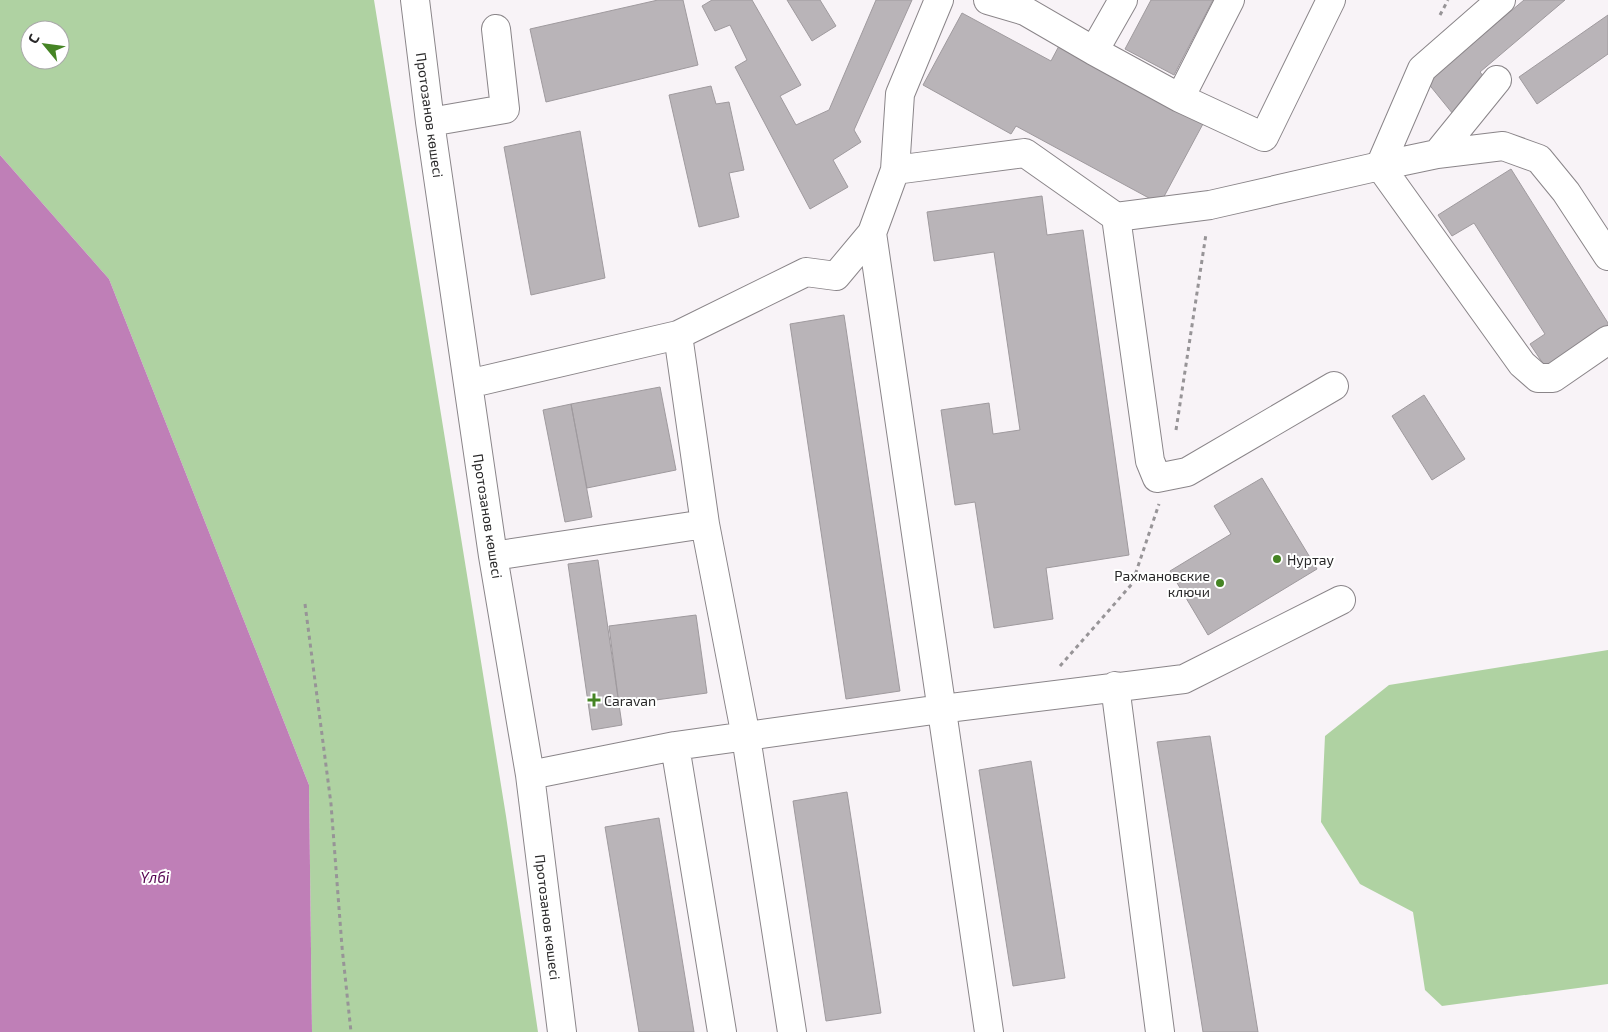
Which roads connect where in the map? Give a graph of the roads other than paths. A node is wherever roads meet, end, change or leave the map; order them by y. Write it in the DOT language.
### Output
graph roads {
  1 [pos="415,0"];
  2 [pos="939,0"];
  3 [pos="988,0"];
  4 [pos="1123,0"];
  5 [pos="1230,0"];
  6 [pos="1331,0"];
  7 [pos="1501,0"];
  8 [pos="496,29"];
  9 [pos="1094,51"];
  10 [pos="1498,80"];
  11 [pos="1180,98"];
  12 [pos="430,122"];
  13 [pos="1437,154"];
  14 [pos="1380,166"];
  15 [pos="895,170"];
  16 [pos="1116,216"];
  17 [pos="872,233"];
  18 [pos="1608,256"];
  19 [pos="678,335"];
  20 [pos="1608,340"];
  21 [pos="468,384"];
  22 [pos="1334,386"];
  23 [pos="705,524"];
  24 [pos="493,556"];
  25 [pos="1341,600"];
  26 [pos="1115,686"];
  27 [pos="941,708"];
  28 [pos="746,737"];
  29 [pos="675,746"];
  30 [pos="530,776"];
  31 [pos="562,1032"];
  32 [pos="722,1032"];
  33 [pos="792,1032"];
  34 [pos="989,1032"];
  35 [pos="1160,1032"];
  1 -- 12 [label="street, Протозанов көшесі"];
  2 -- 15 [label="street"];
  3 -- 9 [label="street"];
  4 -- 9 [label="street"];
  5 -- 11 [label="street"];
  6 -- 11 [label="street"];
  7 -- 14 [label="street"];
  8 -- 12 [label="street"];
  9 -- 11 [label="street"];
  10 -- 13 [label="street"];
  12 -- 21 [label="street, Протозанов көшесі"];
  13 -- 14 [label="street"];
  13 -- 18 [label="street"];
  14 -- 16 [label="street"];
  14 -- 20 [label="street"];
  15 -- 16 [label="street"];
  15 -- 17 [label="street"];
  16 -- 22 [label="street"];
  17 -- 19 [label="street"];
  17 -- 27 [label="street"];
  19 -- 21 [label="street"];
  19 -- 23 [label="street"];
  21 -- 24 [label="street, Протозанов көшесі"];
  23 -- 24 [label="street"];
  23 -- 28 [label="street"];
  24 -- 30 [label="street, Протозанов көшесі"];
  25 -- 26 [label="street"];
  26 -- 27 [label="street"];
  26 -- 35 [label="street"];
  27 -- 28 [label="street"];
  27 -- 34 [label="street"];
  28 -- 29 [label="street"];
  28 -- 33 [label="street"];
  29 -- 30 [label="street"];
  29 -- 32 [label="street"];
  30 -- 31 [label="street, Протозанов көшесі"];
}
